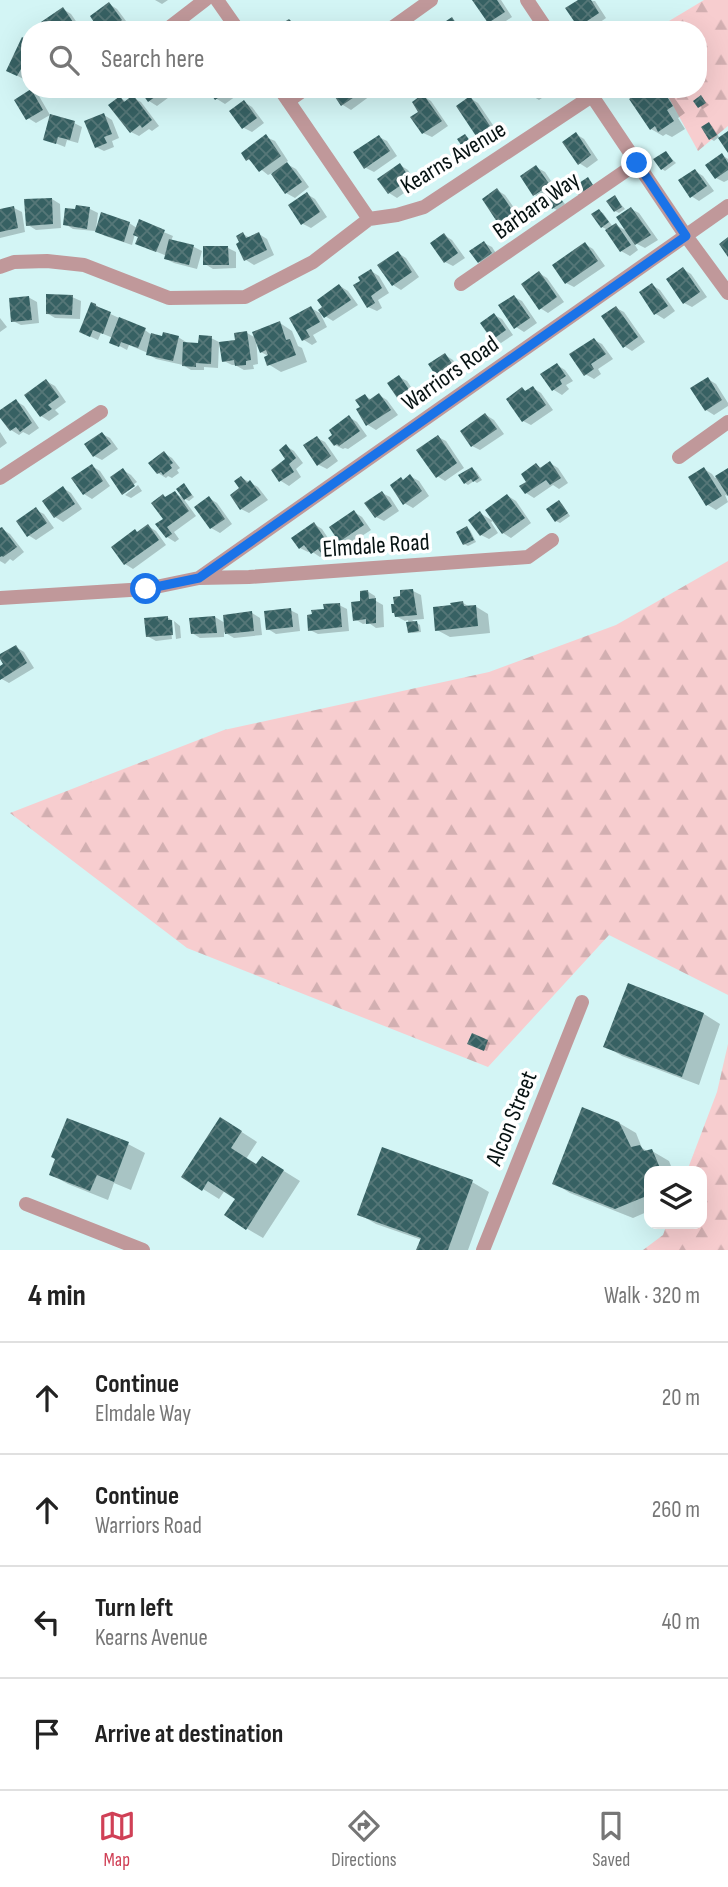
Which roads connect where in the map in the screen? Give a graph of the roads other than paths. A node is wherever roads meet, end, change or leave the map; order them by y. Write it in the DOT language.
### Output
graph roads {
  1 [pos="205,0"];
  2 [pos="218,0"];
  3 [pos="431,0"];
  4 [pos="527,0"];
  5 [pos="178,21"];
  6 [pos="232,21"];
  7 [pos="402,21"];
  8 [pos="541,21"];
  9 [pos="286,98"];
  10 [pos="583,98"];
  11 [pos="593,98"];
  12 [pos="637,163"];
  13 [pos="728,206"];
  14 [pos="369,219"];
  15 [pos="686,236"];
  16 [pos="0,267"];
  17 [pos="461,284"];
  18 [pos="728,293"];
  19 [pos="101,412"];
  20 [pos="728,422"];
  21 [pos="679,457"];
  22 [pos="0,478"];
  23 [pos="552,540"];
  24 [pos="199,578"];
  25 [pos="0,597"];
  26 [pos="582,1002"];
  27 [pos="26,1204"];
  28 [pos="143,1250"];
  29 [pos="483,1250"];
  1 -- 5 [label="street"];
  2 -- 6 [label="street"];
  3 -- 7 [label="street"];
  4 -- 8 [label="street"];
  9 -- 14 [label="street"];
  10 -- 14 [label="street, Kearns Avenue"];
  11 -- 12 [label="street, Kearns Avenue"];
  12 -- 15 [label="street, Kearns Avenue"];
  12 -- 17 [label="street, Barbara Way"];
  13 -- 15 [label="street, Warriors Road"];
  14 -- 16 [label="street"];
  15 -- 18 [label="street, Kearns Avenue"];
  15 -- 24 [label="street, Warriors Road"];
  19 -- 22 [label="street"];
  20 -- 21 [label="street"];
  23 -- 24 [label="street, Elmdale Road"];
  24 -- 25 [label="street"];
  26 -- 29 [label="street, Alcon Street"];
  27 -- 28 [label="street"];
}
